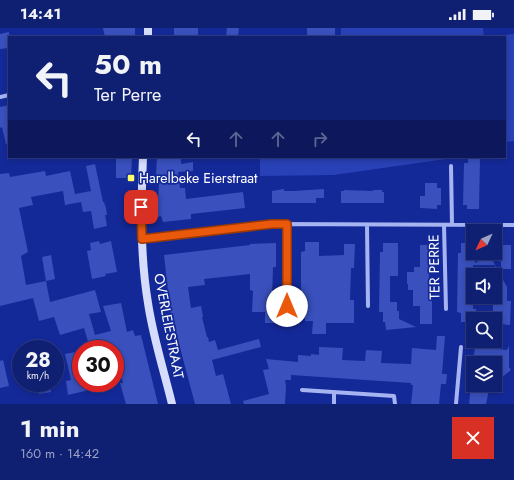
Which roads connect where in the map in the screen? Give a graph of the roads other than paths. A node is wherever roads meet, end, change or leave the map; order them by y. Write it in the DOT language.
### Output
graph roads {
  1 [pos="143,158"];
  2 [pos="452,166"];
  3 [pos="287,224"];
  4 [pos="367,225"];
  5 [pos="444,225"];
  6 [pos="452,225"];
  7 [pos="514,225"];
  8 [pos="142,239"];
  9 [pos="287,306"];
  10 [pos="368,306"];
  11 [pos="446,309"];
  12 [pos="461,347"];
  13 [pos="302,390"];
  14 [pos="334,392"];
  15 [pos="172,404"];
  16 [pos="334,404"];
  17 [pos="395,404"];
  18 [pos="456,404"];
  1 -- 8 [label="main road, OVERLEIESTRAAT"];
  2 -- 6 [label="street, TER PERRE"];
  3 -- 4 [label="street, TER PERRE"];
  3 -- 8 [label="street, TER PERRE"];
  3 -- 9 [label="street"];
  4 -- 5 [label="street, TER PERRE"];
  4 -- 10 [label="street"];
  5 -- 6 [label="street, TER PERRE"];
  5 -- 11 [label="street, TER PERRE"];
  6 -- 7 [label="street, TER PERRE"];
  8 -- 15 [label="main road, OVERLEIESTRAAT"];
  12 -- 18 [label="street"];
  13 -- 14 [label="street"];
  14 -- 16 [label="street"];
  14 -- 17 [label="street"];
}
